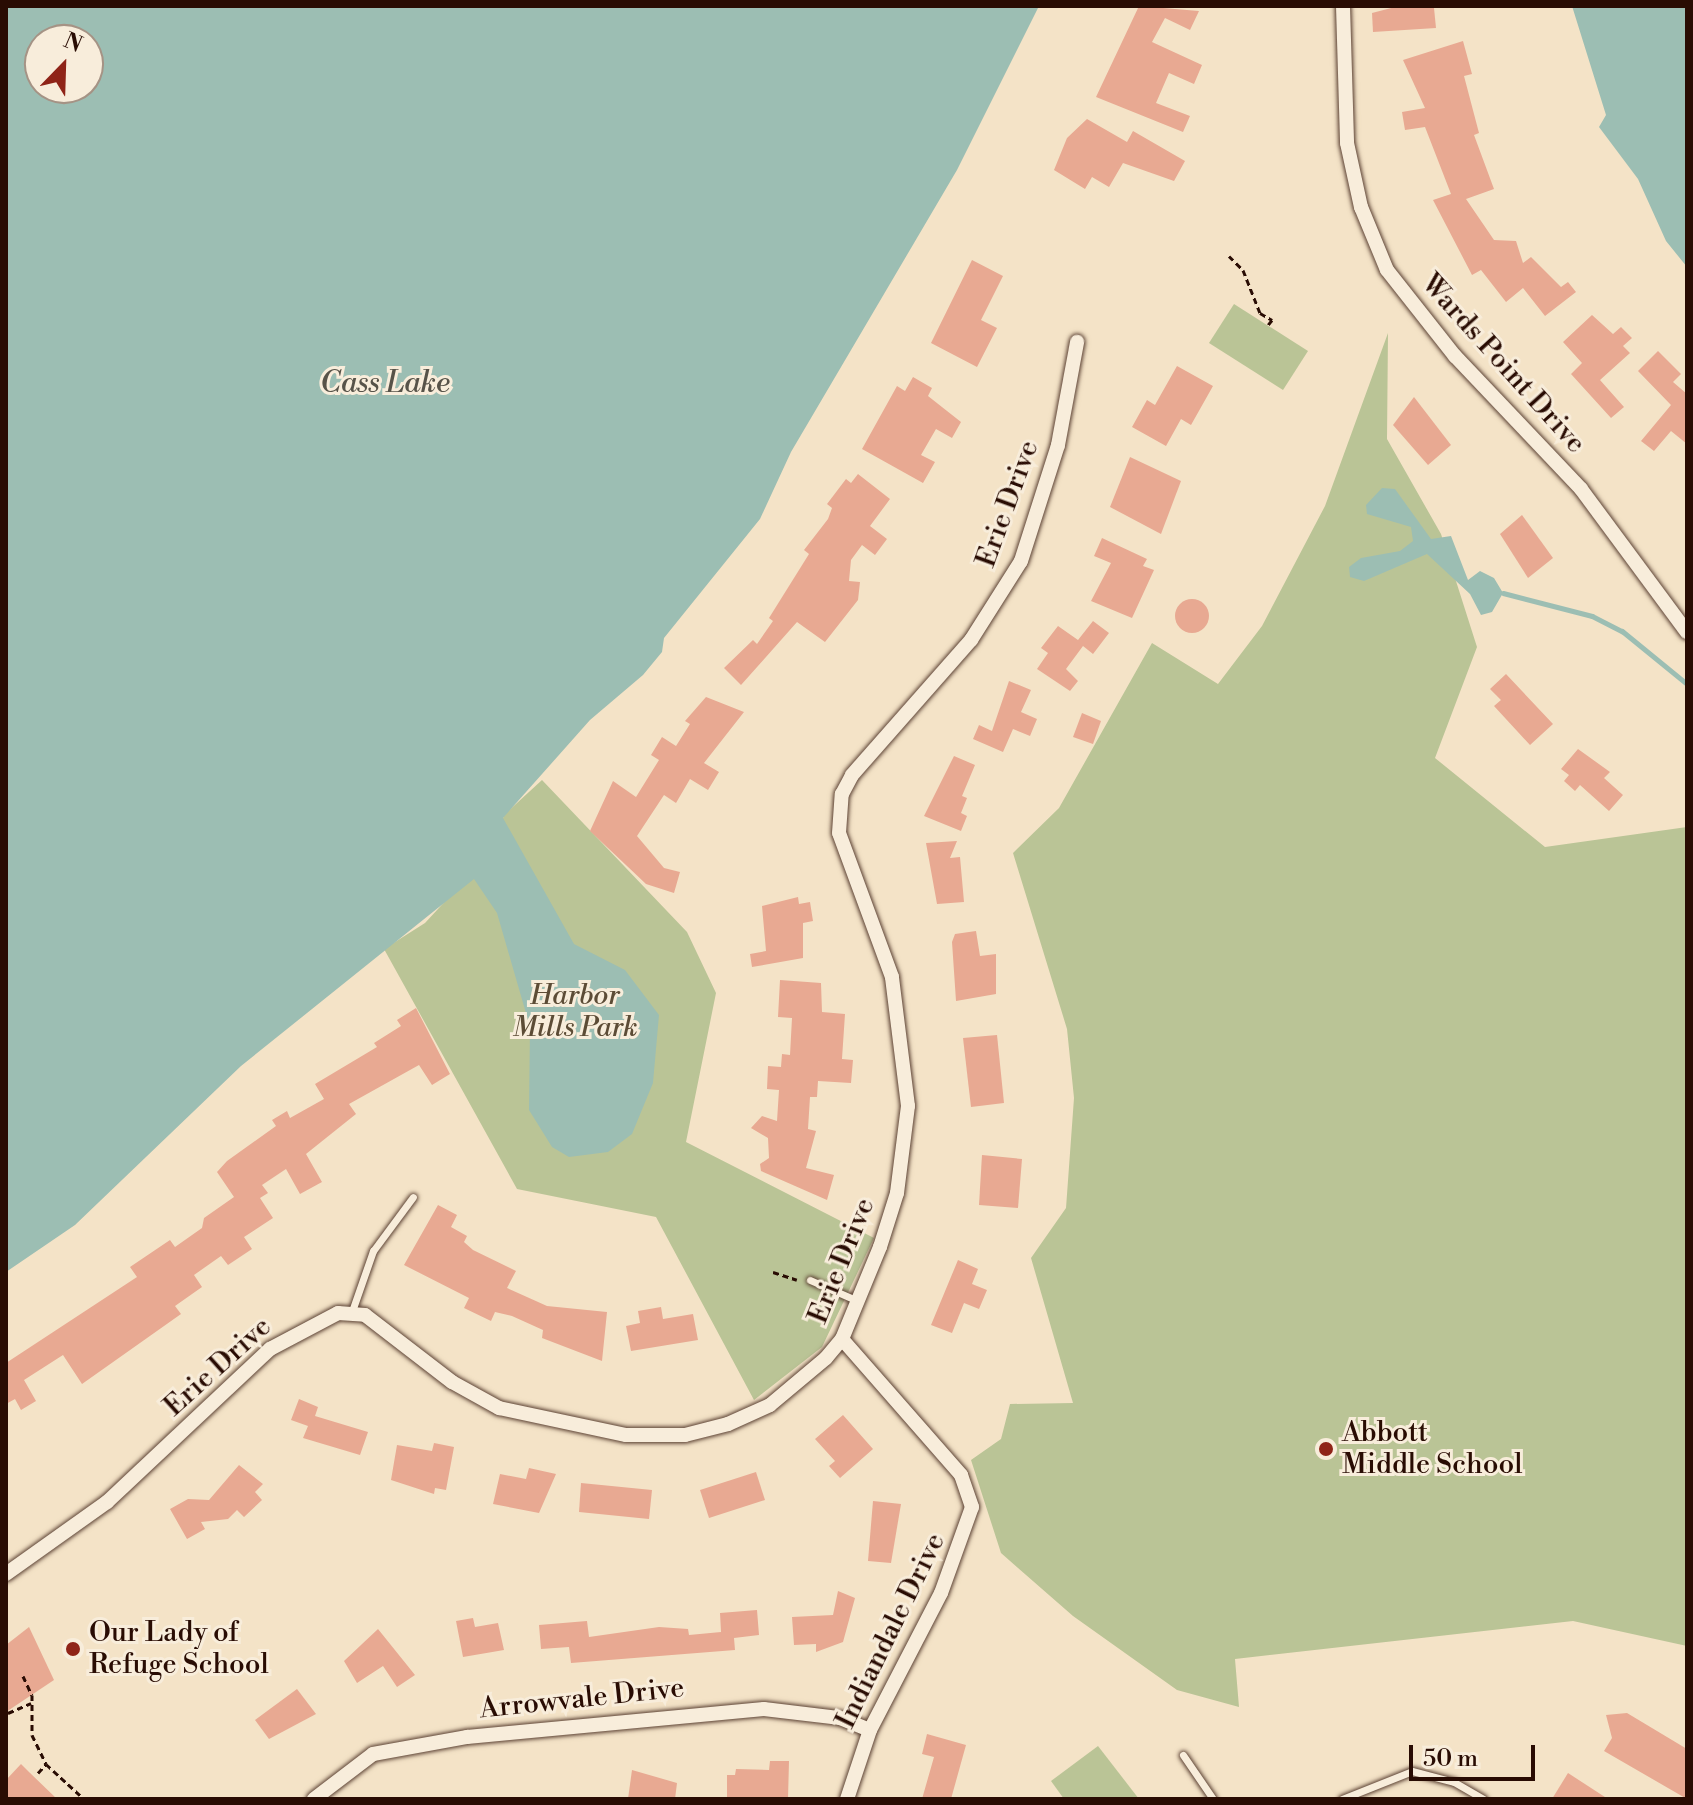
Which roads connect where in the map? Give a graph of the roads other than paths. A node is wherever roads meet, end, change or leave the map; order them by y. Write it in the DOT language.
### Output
graph roads {
  1 [pos="1343,6"];
  2 [pos="1077,342"];
  3 [pos="1687,632"];
  4 [pos="413,1197"];
  5 [pos="810,1280"];
  6 [pos="858,1301"];
  7 [pos="351,1314"];
  8 [pos="842,1339"];
  9 [pos="6,1574"];
  10 [pos="870,1730"];
  11 [pos="1183,1755"];
  12 [pos="314,1799"];
  13 [pos="847,1799"];
  14 [pos="1213,1799"];
  15 [pos="1342,1799"];
  16 [pos="1483,1799"];
  1 -- 3 [label="street, Wards Point Drive"];
  2 -- 6 [label="street, Erie Drive"];
  4 -- 7 [label="lane"];
  5 -- 6 [label="lane"];
  6 -- 8 [label="street, Erie Drive"];
  7 -- 8 [label="street, Erie Drive"];
  7 -- 9 [label="street, Erie Drive"];
  8 -- 10 [label="street, Indiandale Drive"];
  10 -- 12 [label="street, Arrowvale Drive"];
  10 -- 13 [label="street, Indiandale Drive"];
  11 -- 14 [label="lane"];
  15 -- 16 [label="lane"];
}
